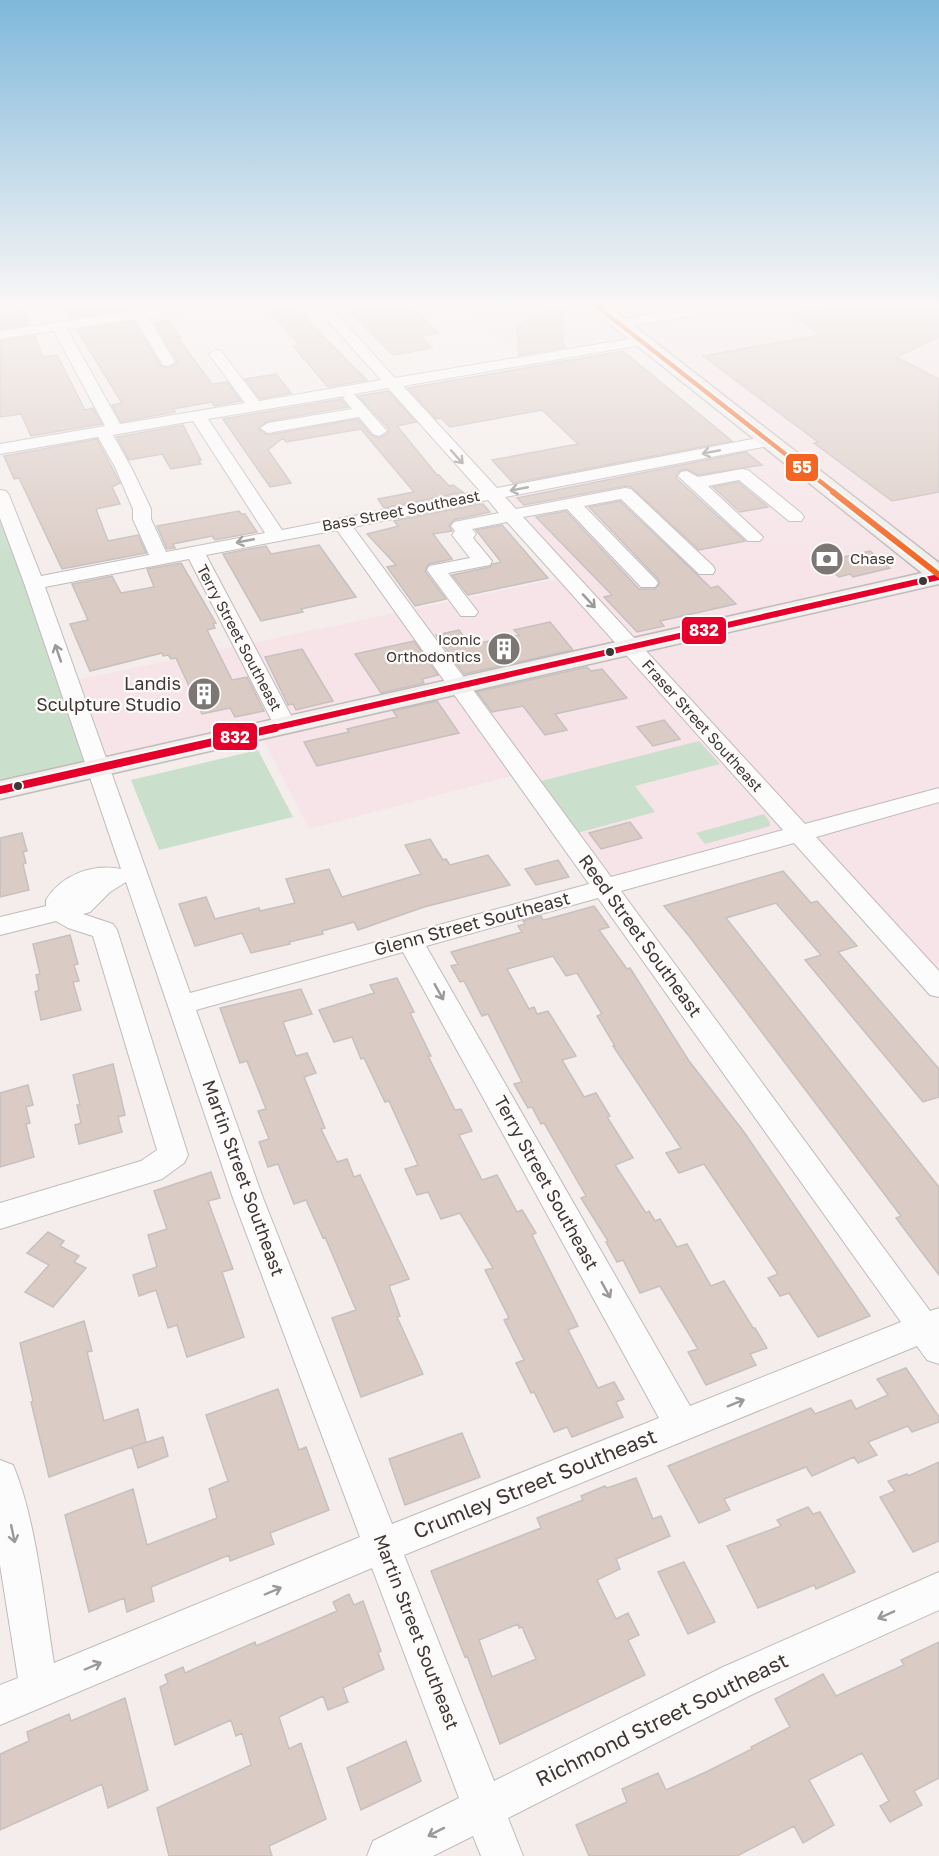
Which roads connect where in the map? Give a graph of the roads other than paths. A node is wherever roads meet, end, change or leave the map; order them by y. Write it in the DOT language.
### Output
graph roads {
  1 [pos="89,391"];
  2 [pos="243,391"];
  3 [pos="345,391"];
  4 [pos="397,391"];
  5 [pos="704,391"];
  6 [pos="254,406"];
  7 [pos="363,412"];
  8 [pos="198,416"];
  9 [pos="109,431"];
  10 [pos="379,431"];
  11 [pos="768,441"];
  12 [pos="0,449"];
  13 [pos="669,460"];
  14 [pos="694,483"];
  15 [pos="491,494"];
  16 [pos="0,495"];
  17 [pos="571,503"];
  18 [pos="517,514"];
  19 [pos="795,517"];
  20 [pos="341,523"];
  21 [pos="276,536"];
  22 [pos="754,537"];
  23 [pos="194,551"];
  24 [pos="160,558"];
  25 [pos="706,570"];
  26 [pos="939,576"];
  27 [pos="34,583"];
  28 [pos="648,583"];
  29 [pos="468,612"];
  30 [pos="631,647"];
  31 [pos="459,685"];
  32 [pos="285,725"];
  33 [pos="98,767"];
  34 [pos="0,790"];
  35 [pos="939,795"];
  36 [pos="799,835"];
  37 [pos="125,874"];
  38 [pos="605,887"];
  39 [pos="60,912"];
  40 [pos="0,926"];
  41 [pos="410,941"];
  42 [pos="939,988"];
  43 [pos="180,1005"];
  44 [pos="0,1216"];
  45 [pos="934,1333"];
  46 [pos="682,1425"];
  47 [pos="0,1477"];
  48 [pos="383,1545"];
  49 [pos="939,1591"];
  50 [pos="39,1688"];
  51 [pos="0,1705"];
  52 [pos="483,1807"];
  53 [pos="388,1856"];
  54 [pos="502,1856"];
  1 -- 9 [label="street"];
  2 -- 6 [label="street"];
  3 -- 6 [label="street"];
  3 -- 7 [label="street"];
  4 -- 15 [label="street, Fraser Street Southeast, one-way"];
  5 -- 11 [label="main road"];
  6 -- 7 [label="street"];
  6 -- 8 [label="street"];
  7 -- 10 [label="street"];
  8 -- 9 [label="street"];
  8 -- 21 [label="street"];
  9 -- 12 [label="street"];
  9 -- 24 [label="street"];
  11 -- 13 [label="street, Bass Street Southeast, one-way"];
  11 -- 26 [label="main road"];
  13 -- 14 [label="street"];
  13 -- 15 [label="street, Bass Street Southeast, one-way"];
  14 -- 19 [label="street"];
  14 -- 22 [label="street"];
  15 -- 18 [label="street, Fraser Street Southeast"];
  15 -- 20 [label="street, Bass Street Southeast"];
  16 -- 27 [label="street, Martin Street Southeast"];
  17 -- 18 [label="street"];
  17 -- 25 [label="street"];
  17 -- 28 [label="street"];
  18 -- 29 [label="street"];
  18 -- 30 [label="street, Fraser Street Southeast, one-way"];
  20 -- 21 [label="street, Bass Street Southeast"];
  20 -- 31 [label="street, Reed Street Southeast"];
  21 -- 23 [label="street, Bass Street Southeast, one-way"];
  23 -- 24 [label="street, Bass Street Southeast"];
  23 -- 32 [label="street, Terry Street Southeast"];
  24 -- 27 [label="street, Bass Street Southeast"];
  26 -- 30 [label="main road"];
  33 -- 27 [label="street, Martin Street Southeast, one-way"];
  30 -- 31 [label="main road"];
  30 -- 36 [label="street, Fraser Street Southeast"];
  31 -- 32 [label="main road"];
  31 -- 38 [label="street, Reed Street Southeast"];
  32 -- 33 [label="main road"];
  33 -- 34 [label="main road"];
  33 -- 37 [label="street, Martin Street Southeast"];
  35 -- 36 [label="street, Glenn Street Southeast"];
  36 -- 38 [label="street, Glenn Street Southeast"];
  36 -- 42 [label="street, Fraser Street Southeast"];
  37 -- 39 [label="street"];
  37 -- 43 [label="street, Martin Street Southeast"];
  38 -- 41 [label="street, Glenn Street Southeast"];
  38 -- 45 [label="street, Reed Street Southeast"];
  39 -- 40 [label="street"];
  39 -- 44 [label="street"];
  41 -- 43 [label="street, Glenn Street Southeast"];
  41 -- 46 [label="street, Terry Street Southeast, one-way"];
  43 -- 48 [label="street, Martin Street Southeast"];
  46 -- 45 [label="street, Crumley Street Southeast, one-way"];
  46 -- 48 [label="street, Crumley Street Southeast"];
  47 -- 50 [label="street, one-way"];
  50 -- 48 [label="street, Crumley Street Southeast, one-way"];
  48 -- 52 [label="street, Martin Street Southeast"];
  49 -- 52 [label="street, Richmond Street Southeast, one-way"];
  50 -- 51 [label="street, Crumley Street Southeast"];
  52 -- 53 [label="street, Richmond Street Southeast, one-way"];
  52 -- 54 [label="street, Martin Street Southeast"];
}
